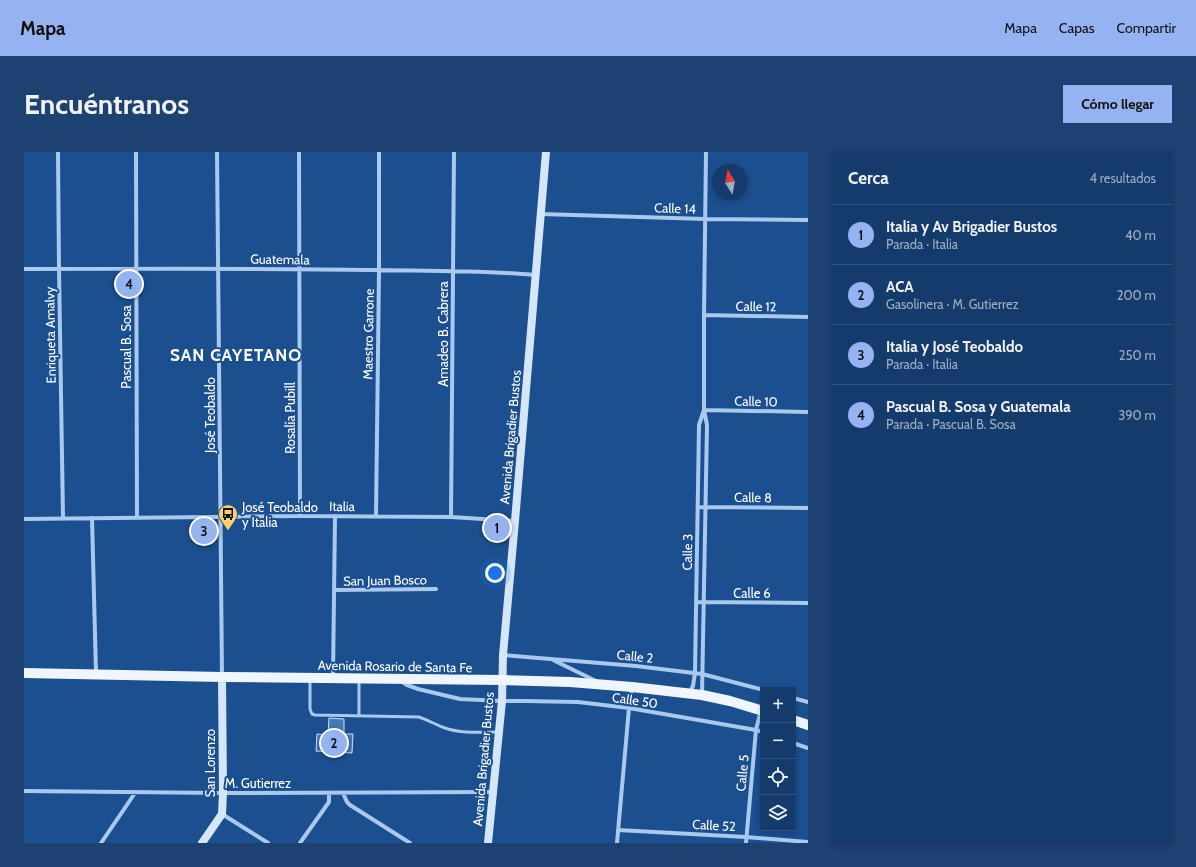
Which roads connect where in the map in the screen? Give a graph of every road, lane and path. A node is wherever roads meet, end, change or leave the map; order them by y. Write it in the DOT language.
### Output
graph roads {
  1 [pos="58,152"];
  2 [pos="136,152"];
  3 [pos="217,152"];
  4 [pos="300,152"];
  5 [pos="379,152"];
  6 [pos="454,152"];
  7 [pos="546,152"];
  8 [pos="706,152"];
  9 [pos="541,214"];
  10 [pos="705,219"];
  11 [pos="808,220"];
  12 [pos="218,268"];
  13 [pos="24,269"];
  14 [pos="59,269"];
  15 [pos="136,269"];
  16 [pos="300,269"];
  17 [pos="379,270"];
  18 [pos="453,271"];
  19 [pos="536,275"];
  20 [pos="704,315"];
  21 [pos="808,317"];
  22 [pos="704,410"];
  23 [pos="808,412"];
  24 [pos="705,506"];
  25 [pos="698,507"];
  26 [pos="808,508"];
  27 [pos="300,516"];
  28 [pos="335,516"];
  29 [pos="376,516"];
  30 [pos="220,517"];
  31 [pos="451,517"];
  32 [pos="63,518"];
  33 [pos="92,518"];
  34 [pos="137,518"];
  35 [pos="24,519"];
  36 [pos="516,521"];
  37 [pos="436,589"];
  38 [pos="334,590"];
  39 [pos="696,602"];
  40 [pos="704,602"];
  41 [pos="808,603"];
  42 [pos="503,655"];
  43 [pos="549,658"];
  44 [pos="24,673"];
  45 [pos="96,674"];
  46 [pos="695,674"];
  47 [pos="702,674"];
  48 [pos="222,677"];
  49 [pos="310,678"];
  50 [pos="334,678"];
  51 [pos="359,678"];
  52 [pos="398,679"];
  53 [pos="502,680"];
  54 [pos="605,685"];
  55 [pos="632,687"];
  56 [pos="760,689"];
  57 [pos="689,694"];
  58 [pos="702,696"];
  59 [pos="796,699"];
  60 [pos="502,701"];
  61 [pos="808,702"];
  62 [pos="629,708"];
  63 [pos="760,708"];
  64 [pos="359,716"];
  65 [pos="760,716"];
  66 [pos="796,721"];
  67 [pos="808,725"];
  68 [pos="756,730"];
  69 [pos="760,731"];
  70 [pos="499,732"];
  71 [pos="796,744"];
  72 [pos="808,748"];
  73 [pos="24,791"];
  74 [pos="492,792"];
  75 [pos="135,793"];
  76 [pos="329,793"];
  77 [pos="343,793"];
  78 [pos="223,794"];
  79 [pos="222,814"];
  80 [pos="618,830"];
  81 [pos="746,837"];
  82 [pos="808,842"];
  83 [pos="101,843"];
  84 [pos="202,843"];
  85 [pos="268,843"];
  86 [pos="300,843"];
  87 [pos="410,843"];
  88 [pos="488,843"];
  89 [pos="617,843"];
  90 [pos="746,843"];
  1 -- 14 [label="street, Enriqueta Amalvy"];
  2 -- 15 [label="street, Pascual B. Sosa"];
  3 -- 12 [label="street, José Teobaldo"];
  4 -- 16 [label="street, Rosalía Pubill"];
  5 -- 17 [label="street, Maestro Garrone"];
  6 -- 18 [label="street, Amadeo B. Cabrera"];
  7 -- 9 [label="street, Avenida Brigadier Bustos"];
  8 -- 10 [label="street, Calle 3"];
  9 -- 10 [label="street, Calle 14"];
  9 -- 19 [label="street, Avenida Brigadier Bustos"];
  10 -- 11 [label="street, Calle 14"];
  10 -- 20 [label="street, Calle 3"];
  12 -- 15 [label="street, Guatemala"];
  12 -- 16 [label="street, Guatemala"];
  12 -- 30 [label="street, José Teobaldo"];
  13 -- 14 [label="street, Guatemala"];
  14 -- 15 [label="street, Guatemala"];
  14 -- 32 [label="street, Enriqueta Amalvy"];
  15 -- 34 [label="street, Pascual B. Sosa"];
  16 -- 17 [label="street, Guatemala"];
  16 -- 27 [label="street, Rosalía Pubill"];
  17 -- 18 [label="street, Guatemala"];
  17 -- 29 [label="street, Maestro Garrone"];
  18 -- 19 [label="street, Guatemala"];
  18 -- 31 [label="street, Amadeo B. Cabrera"];
  19 -- 36 [label="street, Avenida Brigadier Bustos"];
  20 -- 21 [label="street, Calle 12"];
  20 -- 22 [label="street, Calle 3"];
  22 -- 23 [label="street, Calle 10"];
  22 -- 24 [label="street, Calle 3"];
  22 -- 25 [label="street, Calle 3"];
  24 -- 25 [label="street, Calle 8"];
  24 -- 26 [label="street, Calle 8"];
  24 -- 40 [label="street, Calle 3"];
  25 -- 39 [label="street, Calle 3"];
  27 -- 28 [label="street, Italia"];
  27 -- 30 [label="street, Italia"];
  28 -- 29 [label="street, Italia"];
  28 -- 38 [label="street"];
  29 -- 31 [label="street, Italia"];
  30 -- 34 [label="street, Italia"];
  30 -- 48 [label="street, José Teobaldo"];
  31 -- 36 [label="street, Italia"];
  32 -- 33 [label="street, Italia"];
  32 -- 35 [label="street, Italia"];
  33 -- 34 [label="street, Italia"];
  33 -- 45 [label="street"];
  36 -- 42 [label="street, Avenida Brigadier Bustos"];
  37 -- 38 [label="street, San Juan Bosco"];
  38 -- 50 [label="street"];
  39 -- 40 [label="street, Calle 6"];
  39 -- 46 [label="street, Calle 3"];
  40 -- 41 [label="street, Calle 6"];
  40 -- 47 [label="street, Calle 3"];
  42 -- 43 [label="street, Calle 2"];
  42 -- 53 [label="street, Avenida Brigadier Bustos"];
  43 -- 46 [label="street, Calle 2"];
  43 -- 54 [label="street"];
  44 -- 45 [label="main road, Avenida Rosario de Santa Fe"];
  45 -- 48 [label="main road, Avenida Rosario de Santa Fe"];
  46 -- 47 [label="street, Calle 2"];
  46 -- 57 [label="street, Calle 3"];
  47 -- 56 [label="street, Calle 2"];
  47 -- 58 [label="street, Calle 3"];
  48 -- 49 [label="main road, Avenida Rosario de Santa Fe"];
  48 -- 78 [label="street, San Lorenzo"];
  49 -- 50 [label="main road, Avenida Rosario de Santa Fe"];
  49 -- 64 [label="lane"];
  50 -- 51 [label="main road, Avenida Rosario de Santa Fe"];
  51 -- 52 [label="main road, Avenida Rosario de Santa Fe"];
  51 -- 64 [label="lane"];
  52 -- 53 [label="main road, Avenida Rosario de Santa Fe"];
  52 -- 60 [label="street, Calle 50"];
  53 -- 54 [label="main road, Avenida Rosario de Santa Fe"];
  53 -- 60 [label="street, Avenida Brigadier Bustos"];
  54 -- 55 [label="main road, Avenida Rosario de Santa Fe"];
  55 -- 57 [label="main road, Avenida Rosario de Santa Fe"];
  55 -- 62 [label="street"];
  57 -- 58 [label="main road, Avenida Rosario de Santa Fe"];
  58 -- 63 [label="main road, Avenida Rosario de Santa Fe"];
  59 -- 61 [label="street"];
  60 -- 62 [label="street, Calle 50"];
  60 -- 70 [label="street, Avenida Brigadier Bustos"];
  62 -- 68 [label="street, Calle 50"];
  62 -- 80 [label="street"];
  64 -- 70 [label="lane"];
  65 -- 68 [label="street, Calle 5"];
  66 -- 67 [label="main road"];
  68 -- 69 [label="street, Calle 50"];
  68 -- 81 [label="street, Calle 5"];
  70 -- 74 [label="street, Avenida Brigadier Bustos"];
  71 -- 72 [label="street"];
  73 -- 75 [label="street, M. Gutierrez"];
  74 -- 77 [label="street, M. Gutierrez"];
  74 -- 88 [label="street, Avenida Brigadier Bustos"];
  75 -- 78 [label="street, M. Gutierrez"];
  75 -- 83 [label="street"];
  76 -- 77 [label="street, M. Gutierrez"];
  76 -- 78 [label="street, M. Gutierrez"];
  76 -- 86 [label="street"];
  77 -- 87 [label="street"];
  78 -- 79 [label="street, San Lorenzo"];
  79 -- 84 [label="street, San Lorenzo"];
  79 -- 85 [label="street"];
  80 -- 81 [label="street, Calle 52"];
  80 -- 89 [label="street"];
  81 -- 82 [label="street, Calle 52"];
  81 -- 90 [label="street, Calle 5"];
}
